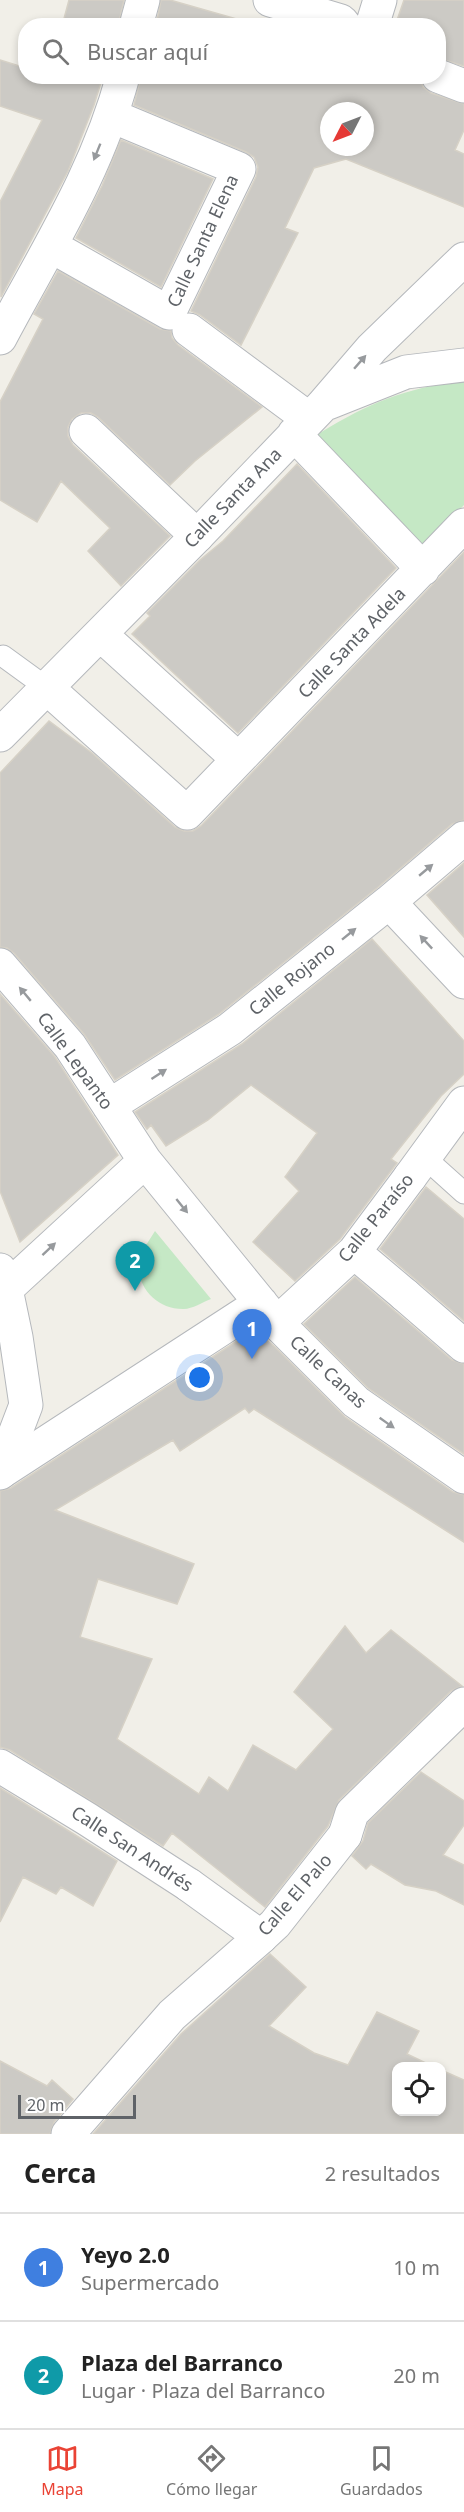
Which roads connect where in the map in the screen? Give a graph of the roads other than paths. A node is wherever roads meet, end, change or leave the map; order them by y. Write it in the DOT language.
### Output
graph roads {
  1 [pos="143,0"];
  2 [pos="270,0"];
  3 [pos="380,0"];
  4 [pos="138,18"];
  5 [pos="331,18"];
  6 [pos="374,18"];
  7 [pos="446,79"];
  8 [pos="121,84"];
  9 [pos="464,87"];
  10 [pos="112,116"];
  11 [pos="51,246"];
  12 [pos="464,259"];
  13 [pos="2,329"];
  14 [pos="189,330"];
  15 [pos="464,365"];
  16 [pos="308,420"];
  17 [pos="86,431"];
  18 [pos="464,525"];
  19 [pos="197,536"];
  20 [pos="423,569"];
  21 [pos="100,634"];
  22 [pos="3,656"];
  23 [pos="47,688"];
  24 [pos="0,735"];
  25 [pos="238,759"];
  26 [pos="464,838"];
  27 [pos="389,902"];
  28 [pos="0,965"];
  29 [pos="464,982"];
  30 [pos="464,1103"];
  31 [pos="109,1106"];
  32 [pos="145,1161"];
  33 [pos="417,1167"];
  34 [pos="464,1193"];
  35 [pos="354,1252"];
  36 [pos="3,1280"];
  37 [pos="269,1313"];
  38 [pos="8,1332"];
  39 [pos="464,1346"];
  40 [pos="1,1473"];
  41 [pos="464,1477"];
  42 [pos="464,1704"];
  43 [pos="0,1766"];
  44 [pos="261,1937"];
  45 [pos="68,2134"];
  1 -- 4 [label="street"];
  2 -- 5 [label="street"];
  3 -- 6 [label="street"];
  7 -- 9 [label="street"];
  8 -- 10 [label="street"];
  10 -- 11 [label="street, one-way"];
  10 -- 11 [label="street, Calle Santa Elena"];
  11 -- 13 [label="street"];
  16 -- 12 [label="street, Calle Santa Ana, one-way"];
  14 -- 16 [label="street, Calle Santa Elena"];
  15 -- 16 [label="street"];
  16 -- 19 [label="street, Calle Santa Ana"];
  16 -- 20 [label="street, Calle Santa Elena"];
  17 -- 19 [label="street"];
  18 -- 20 [label="street, Calle Santa Adela"];
  19 -- 21 [label="street, Calle Santa Ana"];
  20 -- 25 [label="street, Calle Santa Adela"];
  21 -- 23 [label="street, Calle Santa Ana"];
  21 -- 25 [label="street"];
  22 -- 23 [label="lane"];
  23 -- 24 [label="street, Calle Santa Ana"];
  23 -- 25 [label="street, Calle Santa Adela"];
  27 -- 26 [label="street, Calle Rojano, one-way"];
  29 -- 27 [label="street, one-way"];
  31 -- 27 [label="street, Calle Rojano, one-way"];
  31 -- 28 [label="street, Calle Lepanto, one-way"];
  30 -- 33 [label="street, Calle Paraíso"];
  31 -- 32 [label="street, Calle Lepanto"];
  36 -- 32 [label="street, one-way"];
  32 -- 37 [label="street, Calle Canas, one-way"];
  33 -- 34 [label="lane"];
  33 -- 35 [label="street, Calle Paraíso"];
  35 -- 37 [label="street, Calle Paraíso"];
  35 -- 39 [label="street"];
  36 -- 38 [label="street"];
  37 -- 40 [label="street, Calle Paraíso"];
  37 -- 41 [label="street, Calle Canas, one-way"];
  38 -- 40 [label="street"];
  42 -- 44 [label="street, Calle El Palo"];
  43 -- 44 [label="street, Calle San Andrés"];
  44 -- 45 [label="street, Calle El Palo"];
}
